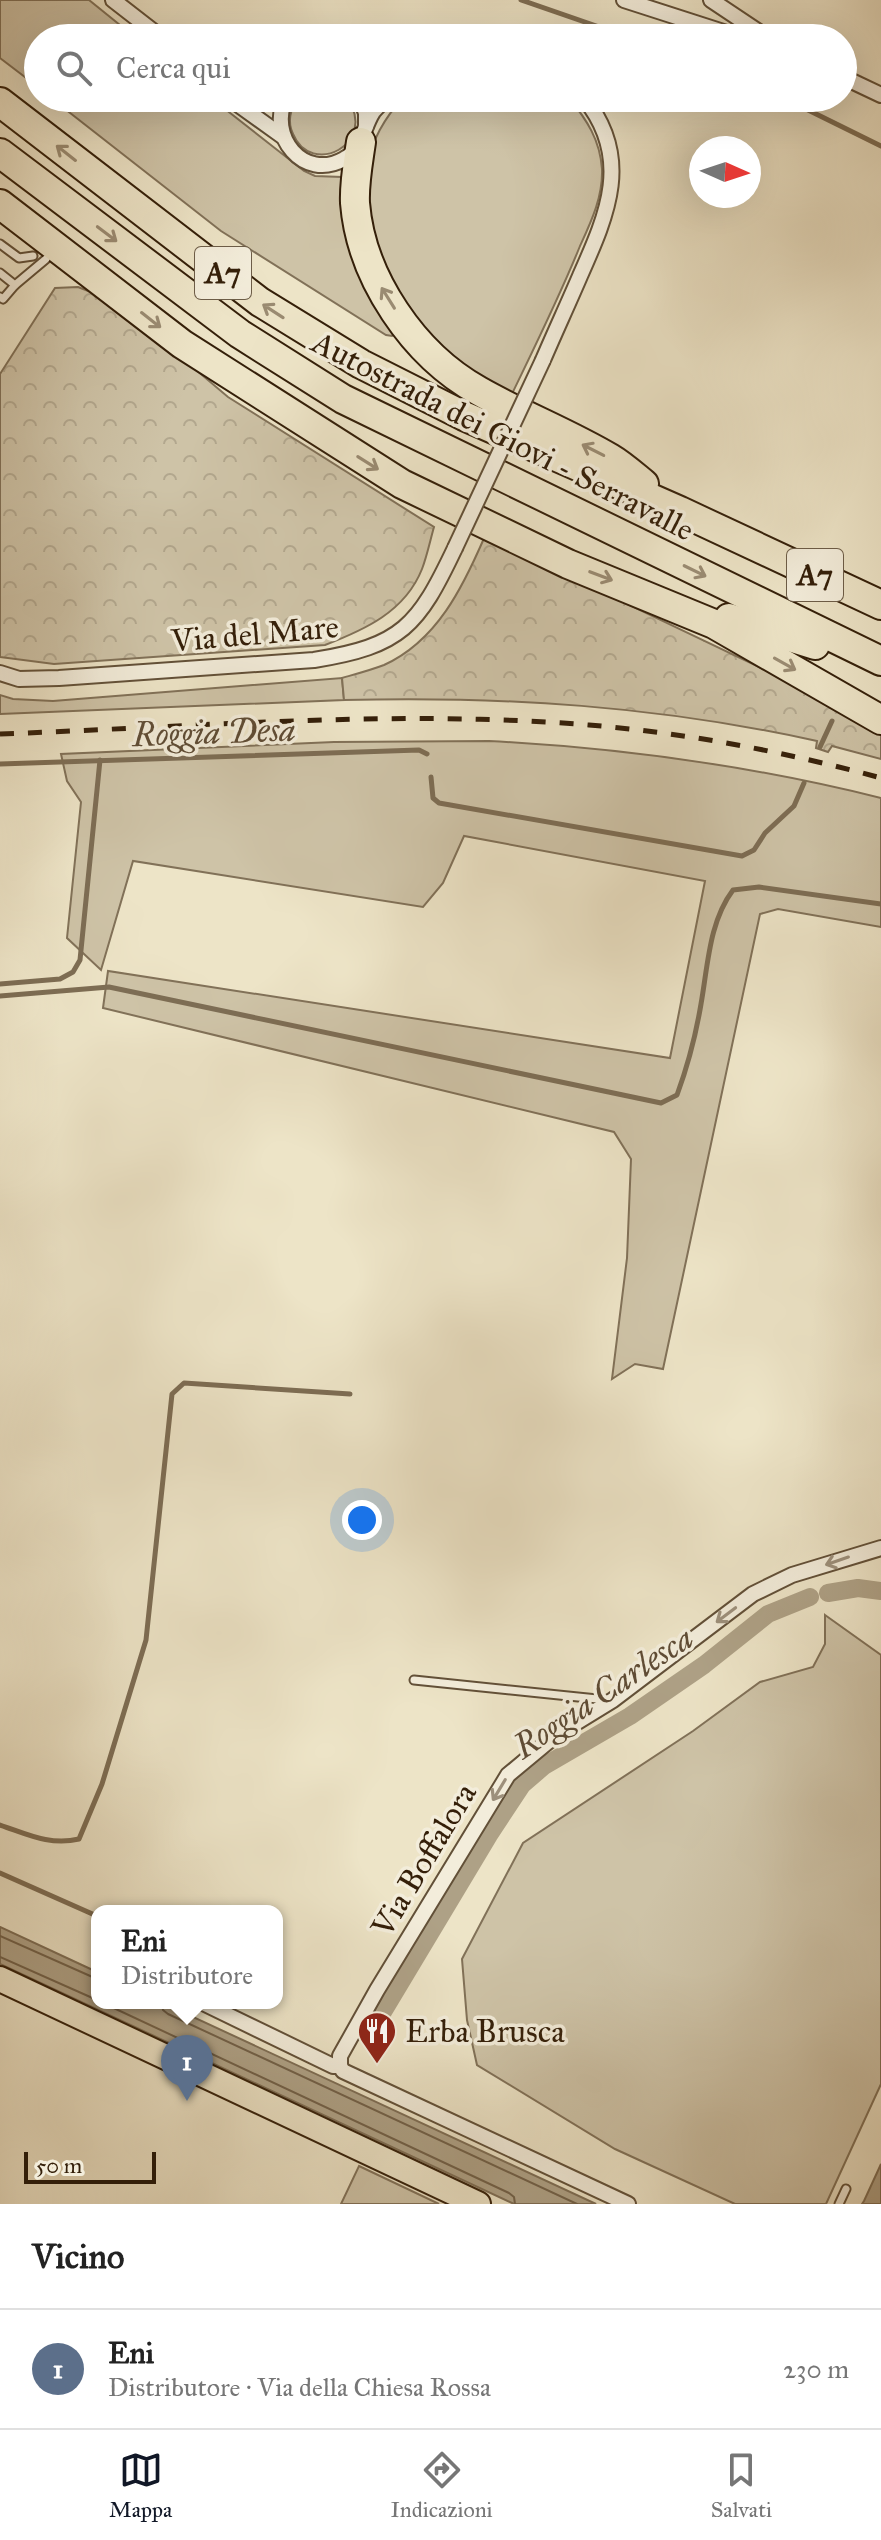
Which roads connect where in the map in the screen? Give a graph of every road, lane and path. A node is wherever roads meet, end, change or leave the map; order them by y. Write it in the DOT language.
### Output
graph roads {
  1 [pos="113,0"];
  2 [pos="624,0"];
  3 [pos="711,0"];
  4 [pos="144,24"];
  5 [pos="699,24"];
  6 [pos="747,24"];
  7 [pos="857,84"];
  8 [pos="881,95"];
  9 [pos="0,102"];
  10 [pos="249,112"];
  11 [pos="281,112"];
  12 [pos="366,112"];
  13 [pos="374,112"];
  14 [pos="594,112"];
  15 [pos="363,135"];
  16 [pos="282,136"];
  17 [pos="0,153"];
  18 [pos="0,204"];
  19 [pos="0,244"];
  20 [pos="40,257"];
  21 [pos="0,273"];
  22 [pos="15,285"];
  23 [pos="107,287"];
  24 [pos="0,297"];
  25 [pos="680,511"];
  26 [pos="640,591"];
  27 [pos="881,605"];
  28 [pos="881,663"];
  29 [pos="0,673"];
  30 [pos="881,720"];
  31 [pos="881,1548"];
  32 [pos="414,1680"];
  33 [pos="613,1700"];
  34 [pos="0,1979"];
  35 [pos="215,2009"];
  36 [pos="340,2066"];
  37 [pos="846,2189"];
  38 [pos="478,2204"];
  39 [pos="628,2204"];
  40 [pos="839,2204"];
  1 -- 4 [label="street"];
  2 -- 5 [label="street"];
  3 -- 6 [label="street"];
  7 -- 8 [label="street"];
  25 -- 9 [label="highway, Autostrada dei Giovi - Serravalle / A7, one-way"];
  10 -- 16 [label="street"];
  11 -- 16 [label="street"];
  12 -- 15 [label="street"];
  13 -- 15 [label="street"];
  14 -- 29 [label="street, Via del Mare, bridge"];
  15 -- 16 [label="street"];
  25 -- 15 [label="highway, one-way"];
  17 -- 28 [label="highway, Autostrada dei Giovi - Serravalle / A7, one-way"];
  18 -- 23 [label="highway"];
  19 -- 20 [label="lane"];
  20 -- 22 [label="lane"];
  20 -- 23 [label="highway"];
  21 -- 22 [label="lane"];
  22 -- 24 [label="lane"];
  23 -- 26 [label="highway, one-way"];
  25 -- 27 [label="highway, Autostrada dei Giovi - Serravalle / A7"];
  26 -- 28 [label="highway"];
  26 -- 30 [label="highway, one-way"];
  31 -- 33 [label="street, Via Boffalora, one-way"];
  32 -- 33 [label="lane"];
  33 -- 36 [label="street, Via Boffalora, one-way"];
  34 -- 38 [label="main road"];
  35 -- 36 [label="street"];
  36 -- 39 [label="street"];
  37 -- 40 [label="lane"];
}
